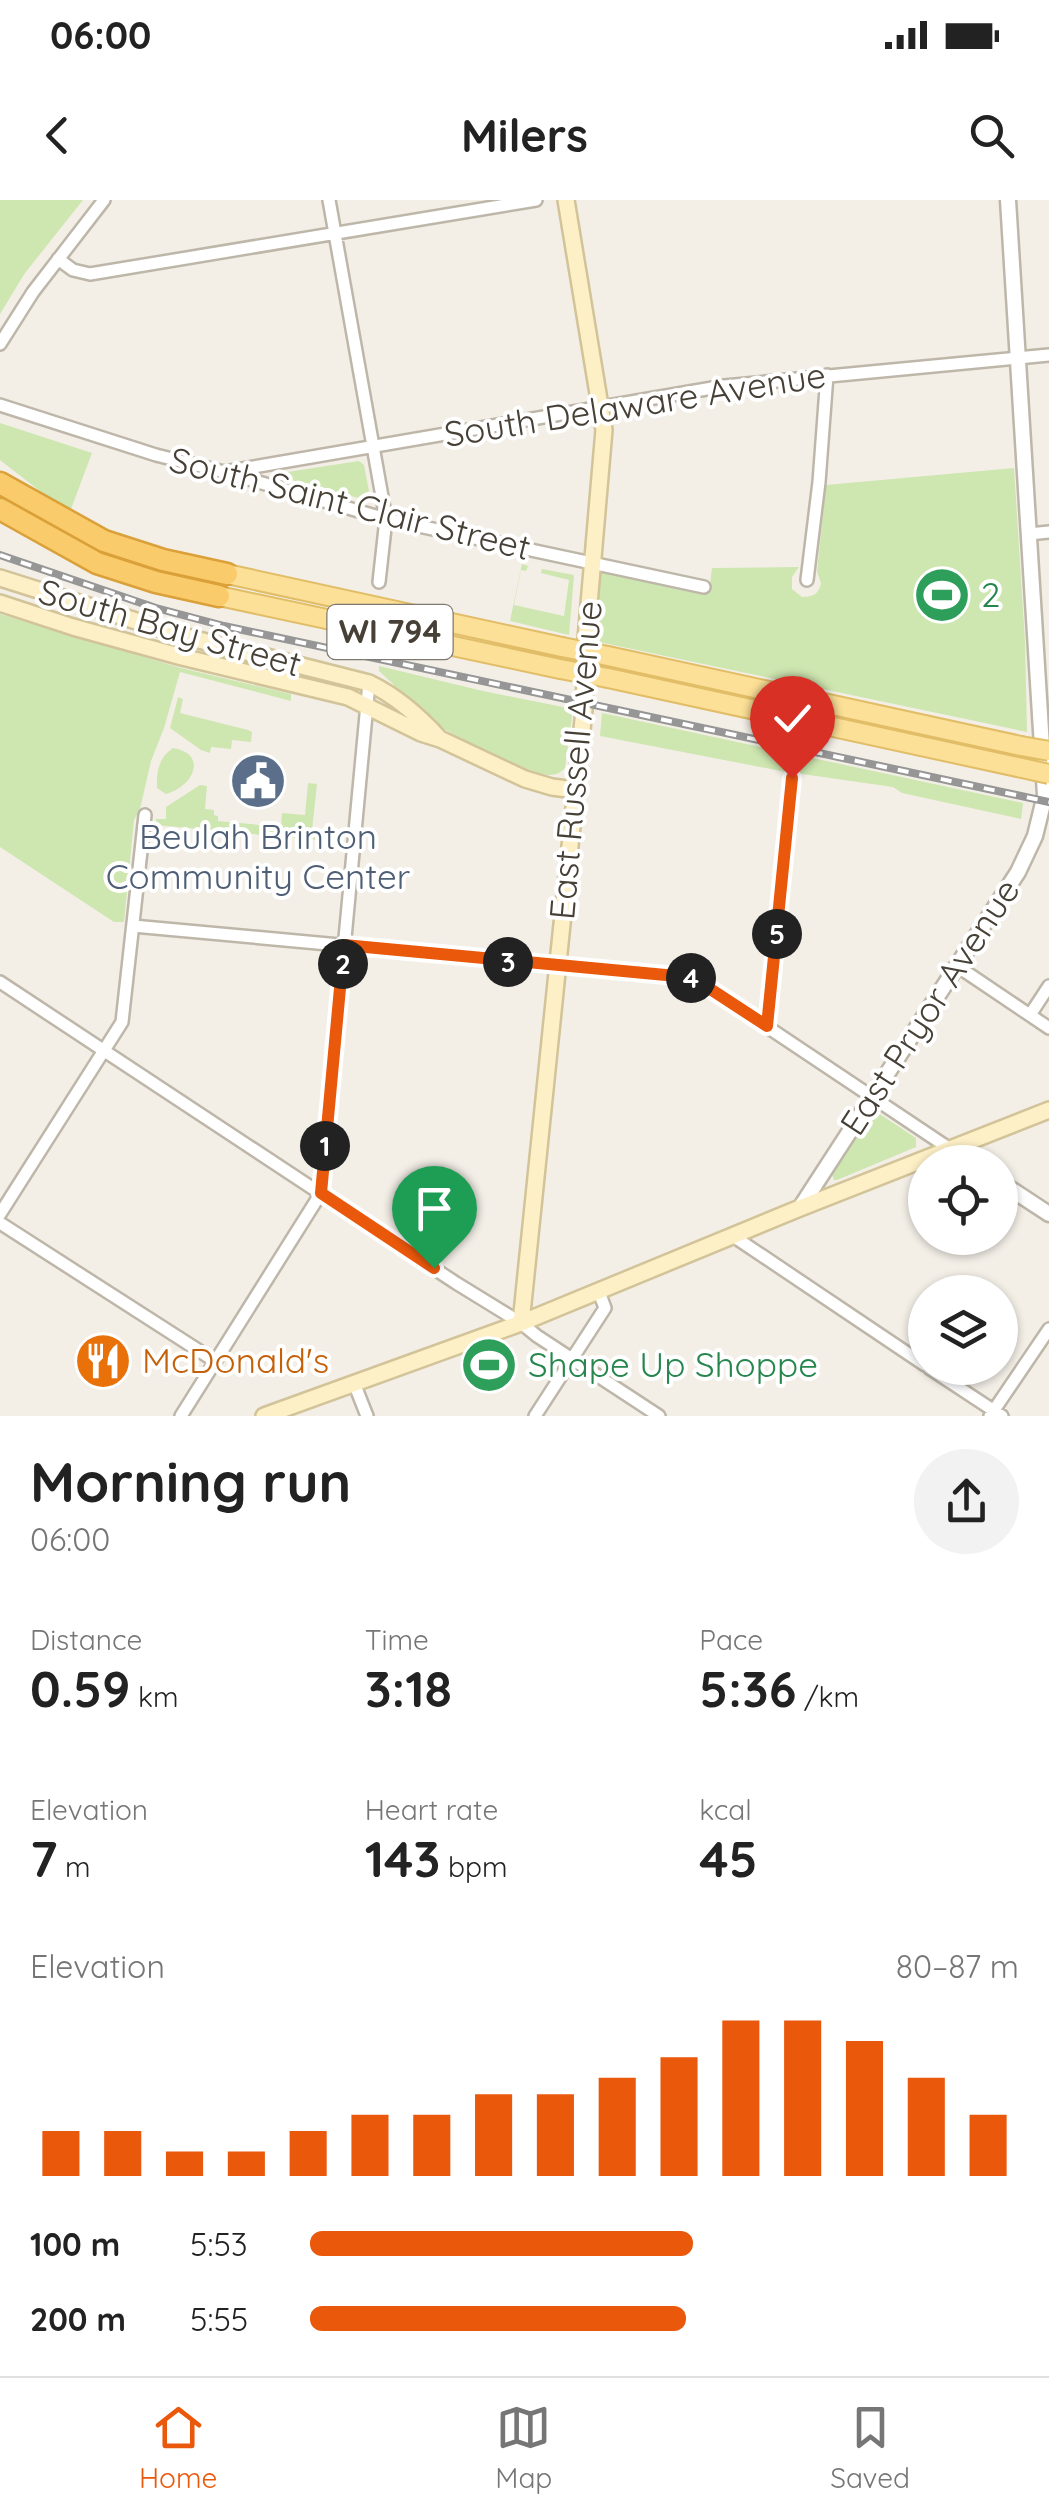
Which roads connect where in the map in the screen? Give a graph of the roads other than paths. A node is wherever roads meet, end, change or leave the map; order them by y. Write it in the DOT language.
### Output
graph roads {
  1 [pos="104,200"];
  2 [pos="329,200"];
  3 [pos="536,200"];
  4 [pos="566,200"];
  5 [pos="1008,200"];
  6 [pos="336,234"];
  7 [pos="58,259"];
  8 [pos="0,344"];
  9 [pos="1049,356"];
  10 [pos="1019,358"];
  11 [pos="827,375"];
  12 [pos="0,404"];
  13 [pos="601,406"];
  14 [pos="371,446"];
  15 [pos="0,469"];
  16 [pos="224,472"];
  17 [pos="0,483"];
  18 [pos="42,506"];
  19 [pos="0,508"];
  20 [pos="386,519"];
  21 [pos="1049,532"];
  22 [pos="1029,534"];
  23 [pos="592,562"];
  24 [pos="227,574"];
  25 [pos="0,578"];
  26 [pos="807,580"];
  27 [pos="379,582"];
  28 [pos="704,586"];
  29 [pos="219,596"];
  30 [pos="0,604"];
  31 [pos="187,638"];
  32 [pos="182,657"];
  33 [pos="369,683"];
  34 [pos="1043,698"];
  35 [pos="367,706"];
  36 [pos="440,739"];
  37 [pos="1049,751"];
  38 [pos="1049,774"];
  39 [pos="792,778"];
  40 [pos="576,790"];
  41 [pos="145,815"];
  42 [pos="133,926"];
  43 [pos="344,945"];
  44 [pos="558,966"];
  45 [pos="957,966"];
  46 [pos="0,982"];
  47 [pos="1049,986"];
  48 [pos="1030,1015"];
  49 [pos="767,1026"];
  50 [pos="1049,1028"];
  51 [pos="104,1051"];
  52 [pos="871,1096"];
  53 [pos="1049,1110"];
  54 [pos="944,1145"];
  55 [pos="960,1145"];
  56 [pos="908,1166"];
  57 [pos="321,1193"];
  58 [pos="1018,1194"];
  59 [pos="800,1208"];
  60 [pos="0,1214"];
  61 [pos="1049,1214"];
  62 [pos="0,1223"];
  63 [pos="732,1236"];
  64 [pos="600,1292"];
  65 [pos="522,1322"];
  66 [pos="1049,1328"];
  67 [pos="908,1353"];
  68 [pos="572,1359"];
  69 [pos="215,1361"];
  70 [pos="354,1383"];
  71 [pos="954,1385"];
  72 [pos="995,1414"];
  73 [pos="181,1416"];
  74 [pos="264,1416"];
  75 [pos="366,1416"];
  76 [pos="534,1416"];
  77 [pos="659,1416"];
  1 -- 7 [label="street"];
  2 -- 6 [label="street"];
  3 -- 6 [label="street"];
  4 -- 13 [label="main road, East Russell Avenue"];
  5 -- 10 [label="street, East Pryor Avenue"];
  6 -- 7 [label="street"];
  6 -- 14 [label="street"];
  7 -- 8 [label="street"];
  9 -- 10 [label="street, South Delaware Avenue"];
  10 -- 11 [label="street, South Delaware Avenue"];
  10 -- 22 [label="street, East Pryor Avenue"];
  11 -- 13 [label="street, South Delaware Avenue"];
  11 -- 26 [label="street"];
  12 -- 16 [label="street, South Saint Clair Street"];
  13 -- 14 [label="street, South Delaware Avenue"];
  13 -- 23 [label="main road, East Russell Avenue"];
  14 -- 16 [label="street, South Delaware Avenue"];
  14 -- 20 [label="street"];
  15 -- 18 [label="highway"];
  16 -- 20 [label="street, South Saint Clair Street"];
  17 -- 18 [label="highway, WI 794"];
  18 -- 24 [label="highway, WI 794"];
  19 -- 29 [label="highway, WI 794"];
  20 -- 23 [label="street, South Saint Clair Street"];
  20 -- 27 [label="street"];
  21 -- 22 [label="street"];
  22 -- 34 [label="street, East Pryor Avenue"];
  23 -- 28 [label="street, South Saint Clair Street"];
  23 -- 40 [label="main road, East Russell Avenue"];
  24 -- 37 [label="main road, WI 794, bridge"];
  25 -- 31 [label="main road, South Bay Street"];
  29 -- 38 [label="main road, WI 794, bridge"];
  30 -- 32 [label="main road, South Bay Street"];
  31 -- 32 [label="main road"];
  31 -- 33 [label="main road, South Bay Street"];
  32 -- 35 [label="main road, South Bay Street"];
  33 -- 35 [label="street"];
  33 -- 36 [label="main road, South Bay Street"];
  34 -- 45 [label="street, East Pryor Avenue"];
  35 -- 36 [label="main road, South Bay Street"];
  35 -- 43 [label="street"];
  36 -- 40 [label="main road, South Bay Street"];
  39 -- 49 [label="street"];
  40 -- 44 [label="main road, East Russell Avenue"];
  41 -- 42 [label="street"];
  42 -- 43 [label="street"];
  42 -- 51 [label="street"];
  43 -- 44 [label="street"];
  43 -- 57 [label="street"];
  44 -- 49 [label="street"];
  44 -- 65 [label="main road, East Russell Avenue"];
  45 -- 48 [label="street"];
  45 -- 52 [label="street, East Pryor Avenue"];
  46 -- 51 [label="street"];
  47 -- 48 [label="street"];
  48 -- 50 [label="street"];
  49 -- 52 [label="street"];
  51 -- 57 [label="street"];
  51 -- 60 [label="street"];
  52 -- 54 [label="street"];
  52 -- 59 [label="street, East Pryor Avenue"];
  53 -- 55 [label="main road"];
  56 -- 59 [label="main road"];
  57 -- 65 [label="street"];
  57 -- 69 [label="street"];
  58 -- 61 [label="street"];
  59 -- 63 [label="main road"];
  62 -- 69 [label="street"];
  63 -- 64 [label="main road"];
  63 -- 67 [label="street"];
  64 -- 65 [label="main road"];
  64 -- 68 [label="street"];
  65 -- 68 [label="street"];
  65 -- 70 [label="main road"];
  66 -- 72 [label="street"];
  68 -- 76 [label="street"];
  68 -- 77 [label="street"];
  69 -- 73 [label="street"];
  70 -- 74 [label="main road"];
  70 -- 75 [label="street"];
  71 -- 72 [label="street"];
}
